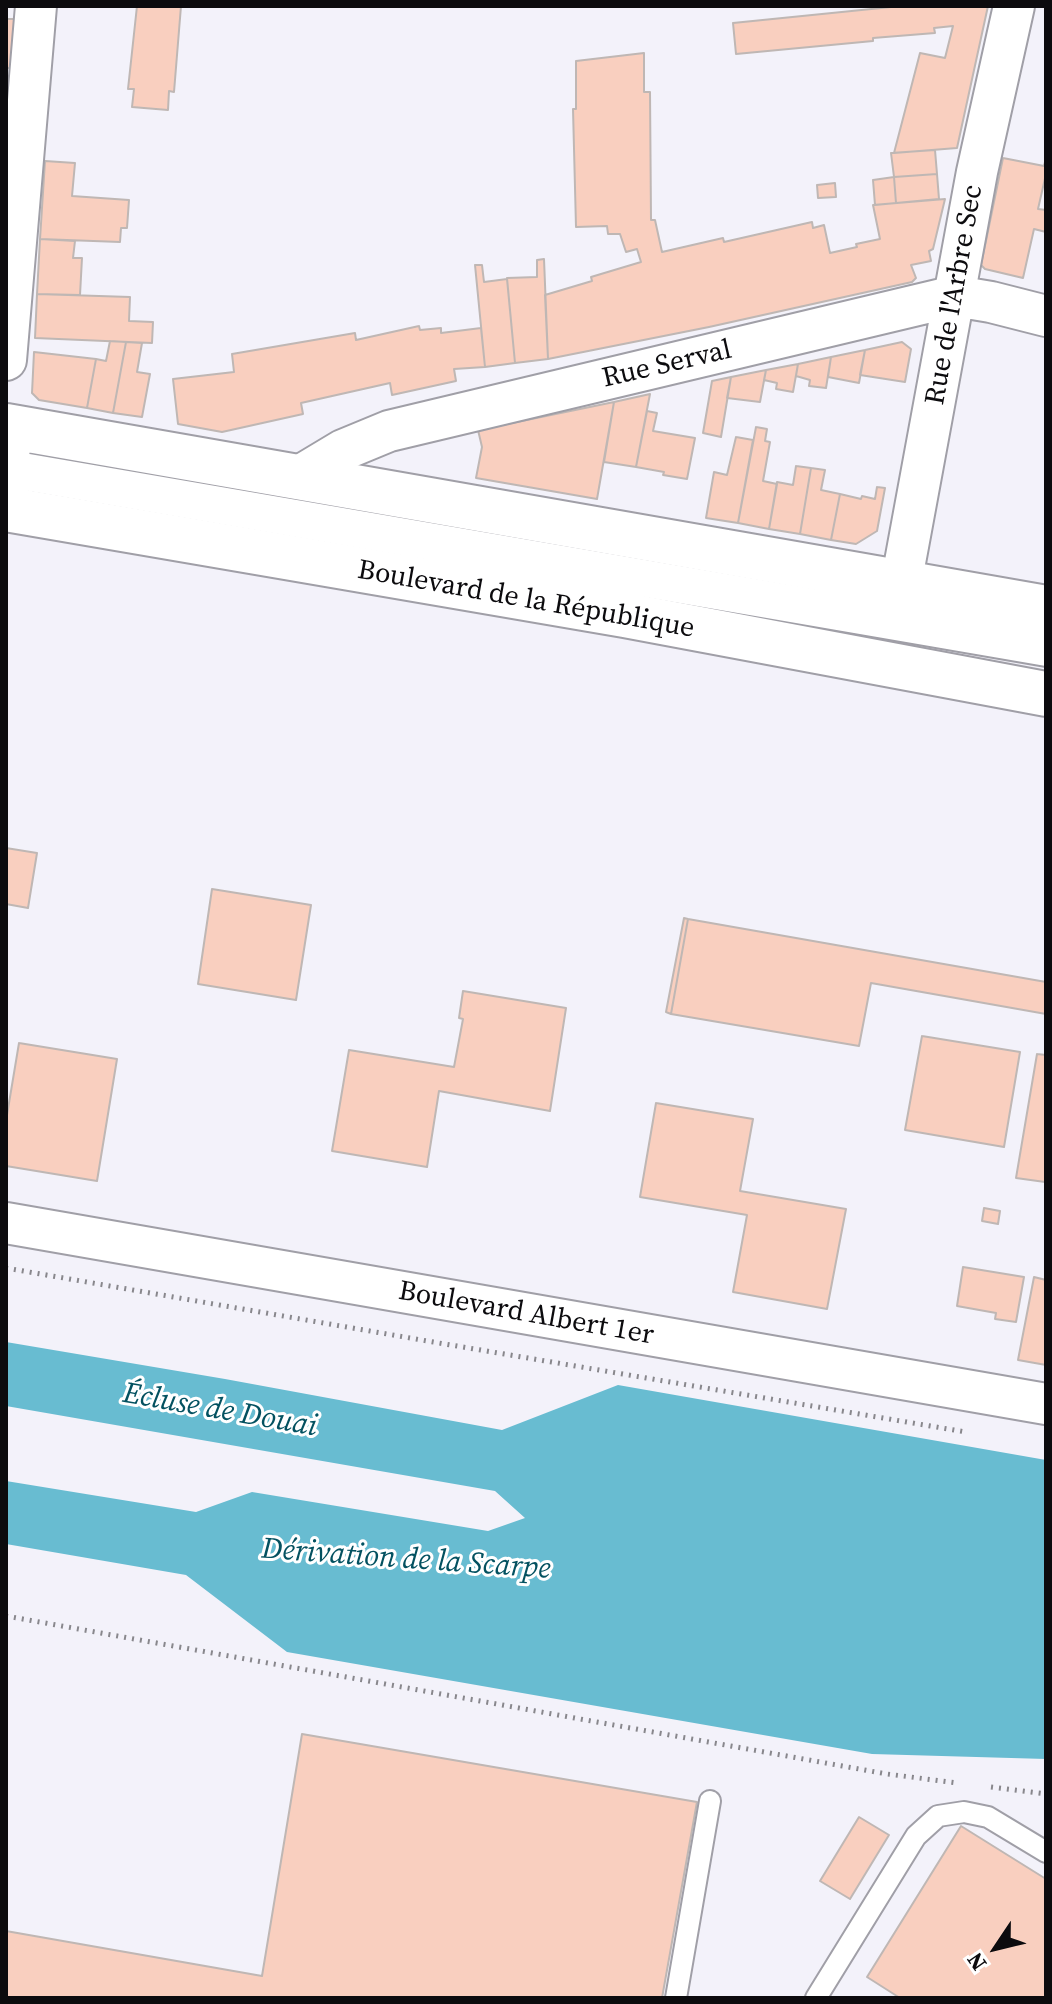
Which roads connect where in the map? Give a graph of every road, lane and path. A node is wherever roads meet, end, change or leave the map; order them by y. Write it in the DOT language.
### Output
graph roads {
  1 [pos="36,6"];
  2 [pos="1014,6"];
  3 [pos="955,296"];
  4 [pos="1046,316"];
  5 [pos="6,360"];
  6 [pos="7,447"];
  7 [pos="298,477"];
  8 [pos="6,508"];
  9 [pos="901,584"];
  10 [pos="1046,608"];
  11 [pos="1046,639"];
  12 [pos="1046,656"];
  13 [pos="1046,694"];
  14 [pos="6,1223"];
  15 [pos="6,1268"];
  16 [pos="1046,1404"];
  17 [pos="968,1432"];
  18 [pos="6,1616"];
  19 [pos="959,1783"];
  20 [pos="988,1786"];
  21 [pos="1046,1794"];
  22 [pos="710,1801"];
  23 [pos="1046,1852"];
  24 [pos="676,1998"];
  25 [pos="816,1998"];
  1 -- 5 [label="street"];
  2 -- 3 [label="street, Rue de l'Arbre Sec"];
  3 -- 4 [label="street, Rue Serval"];
  3 -- 7 [label="street, Rue Serval"];
  3 -- 9 [label="street, Rue de l'Arbre Sec"];
  6 -- 7 [label="main road"];
  6 -- 8 [label="main road, Boulevard de la République"];
  6 -- 11 [label="lane"];
  6 -- 12 [label="lane"];
  7 -- 9 [label="main road"];
  8 -- 13 [label="main road, Boulevard de la République"];
  9 -- 10 [label="main road"];
  14 -- 16 [label="street, Boulevard Albert 1er"];
  15 -- 17 [label="path"];
  18 -- 19 [label="path"];
  20 -- 21 [label="path"];
  22 -- 24 [label="lane"];
  23 -- 25 [label="lane"];
}
